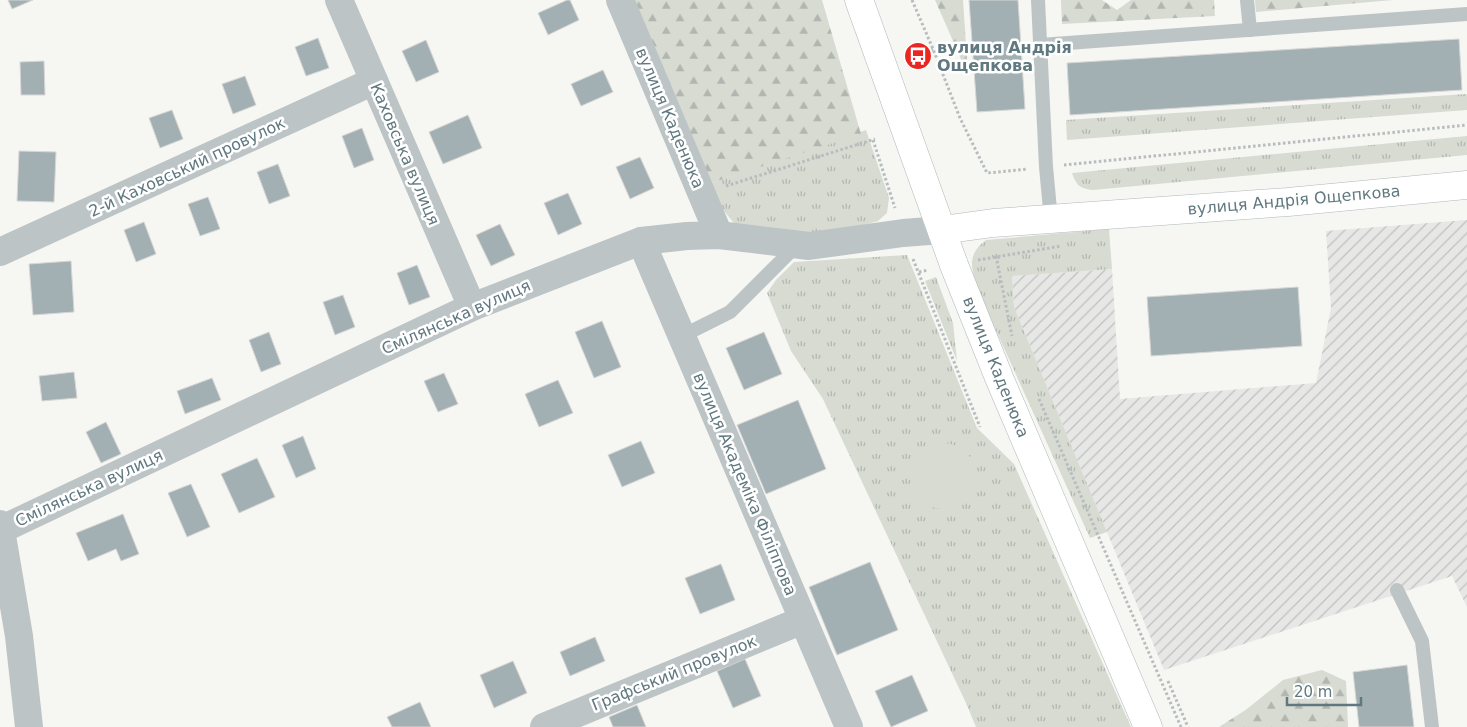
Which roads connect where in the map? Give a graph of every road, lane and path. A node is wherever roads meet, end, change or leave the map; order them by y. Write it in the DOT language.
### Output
graph roads {
  1 [pos="339,0"];
  2 [pos="620,0"];
  3 [pos="859,0"];
  4 [pos="912,0"];
  5 [pos="1038,0"];
  6 [pos="1247,0"];
  7 [pos="1467,14"];
  8 [pos="1250,30"];
  9 [pos="1040,45"];
  10 [pos="933,50"];
  11 [pos="918,56"];
  12 [pos="374,81"];
  13 [pos="1467,125"];
  14 [pos="1046,166"];
  15 [pos="1467,185"];
  16 [pos="702,193"];
  17 [pos="1052,220"];
  18 [pos="942,230"];
  19 [pos="903,233"];
  20 [pos="719,235"];
  21 [pos="641,241"];
  22 [pos="797,245"];
  23 [pos="0,252"];
  24 [pos="996,256"];
  25 [pos="472,307"];
  26 [pos="682,336"];
  27 [pos="1013,340"];
  28 [pos="1037,393"];
  29 [pos="980,426"];
  30 [pos="0,524"];
  31 [pos="0,530"];
  32 [pos="1397,590"];
  33 [pos="803,620"];
  34 [pos="18,636"];
  35 [pos="0,664"];
  36 [pos="1168,681"];
  37 [pos="29,727"];
  38 [pos="544,727"];
  39 [pos="849,727"];
  40 [pos="1148,727"];
  41 [pos="1181,727"];
  42 [pos="1188,727"];
  43 [pos="1432,727"];
  1 -- 12 [label="street, Каховська вулиця"];
  2 -- 16 [label="street, вулиця Каденюка"];
  3 -- 18 [label="street, вулиця Каденюка"];
  4 -- 10 [label="path"];
  5 -- 9 [label="lane"];
  6 -- 8 [label="lane"];
  7 -- 8 [label="lane"];
  8 -- 9 [label="lane"];
  9 -- 14 [label="lane"];
  10 -- 11 [label="path"];
  10 -- 14 [label="path"];
  12 -- 23 [label="street, 2-й Каховський провулок"];
  12 -- 25 [label="street, Каховська вулиця"];
  13 -- 14 [label="path"];
  14 -- 17 [label="lane"];
  15 -- 17 [label="street, вулиця Андрія Ощепкова"];
  16 -- 19 [label="path"];
  16 -- 20 [label="street, вулиця Каденюка"];
  17 -- 18 [label="street, вулиця Андрія Ощепкова"];
  18 -- 19 [label="street, Смілянська вулиця"];
  18 -- 40 [label="street, вулиця Каденюка"];
  19 -- 22 [label="street, Смілянська вулиця"];
  19 -- 29 [label="path"];
  20 -- 21 [label="street, Смілянська вулиця"];
  20 -- 22 [label="street, Смілянська вулиця"];
  21 -- 25 [label="street, Смілянська вулиця"];
  21 -- 26 [label="street, вулиця Академіка Філіппова"];
  22 -- 26 [label="lane"];
  24 -- 27 [label="path"];
  25 -- 31 [label="street, Смілянська вулиця"];
  26 -- 33 [label="street, вулиця Академіка Філіппова"];
  28 -- 41 [label="path"];
  30 -- 31 [label="street"];
  31 -- 34 [label="street"];
  32 -- 43 [label="lane"];
  33 -- 38 [label="street, Графський провулок"];
  33 -- 39 [label="street, вулиця Академіка Філіппова"];
  34 -- 35 [label="street"];
  34 -- 37 [label="street"];
  36 -- 42 [label="path"];
}
